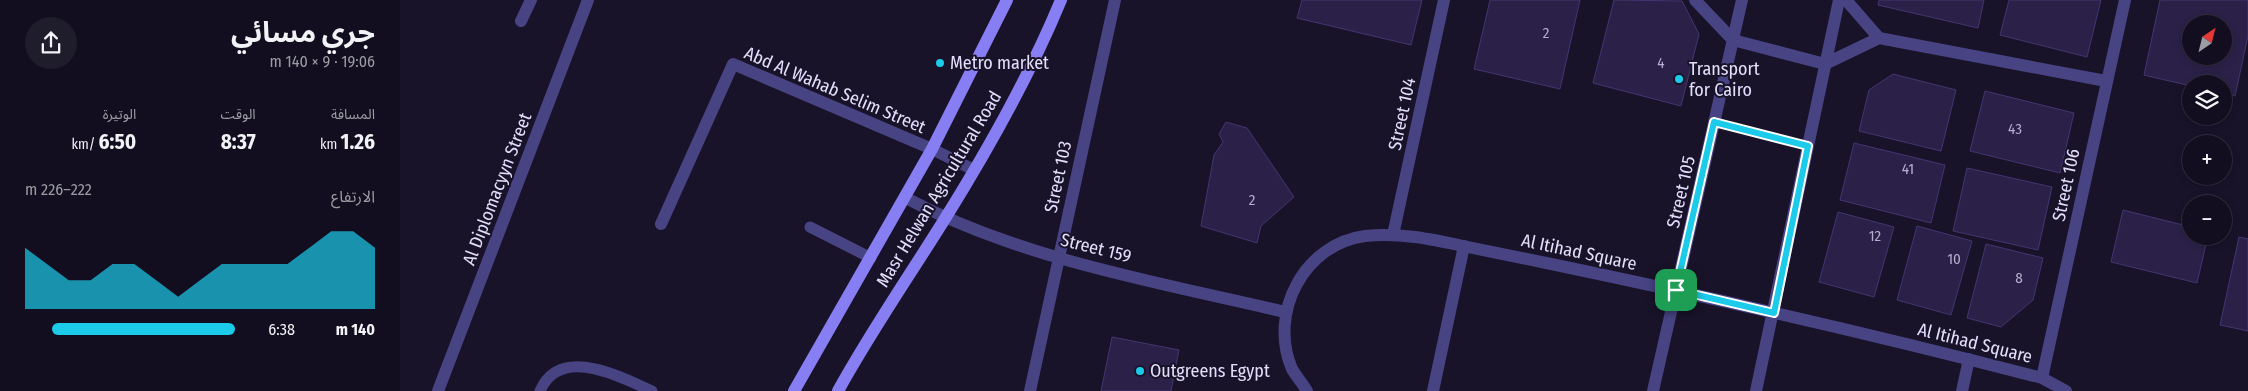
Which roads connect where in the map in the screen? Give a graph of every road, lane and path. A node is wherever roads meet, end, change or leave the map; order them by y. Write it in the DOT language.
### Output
graph roads {
  1 [pos="531,0"];
  2 [pos="588,0"];
  3 [pos="1007,0"];
  4 [pos="1062,0"];
  5 [pos="1116,0"];
  6 [pos="1444,0"];
  7 [pos="1696,0"];
  8 [pos="1742,0"];
  9 [pos="1839,0"];
  10 [pos="1846,0"];
  11 [pos="2125,0"];
  12 [pos="521,21"];
  13 [pos="1879,38"];
  14 [pos="1733,40"];
  15 [pos="1825,64"];
  16 [pos="2106,81"];
  17 [pos="1714,122"];
  18 [pos="1808,146"];
  19 [pos="932,149"];
  20 [pos="974,170"];
  21 [pos="906,198"];
  22 [pos="945,219"];
  23 [pos="661,224"];
  24 [pos="810,227"];
  25 [pos="1393,235"];
  26 [pos="1464,246"];
  27 [pos="871,258"];
  28 [pos="1058,258"];
  29 [pos="1676,290"];
  30 [pos="1285,312"];
  31 [pos="1774,313"];
  32 [pos="1969,359"];
  33 [pos="2042,378"];
  34 [pos="438,391"];
  35 [pos="540,391"];
  36 [pos="652,391"];
  37 [pos="794,391"];
  38 [pos="838,391"];
  39 [pos="1030,391"];
  40 [pos="1308,391"];
  41 [pos="1433,391"];
  42 [pos="1653,391"];
  43 [pos="1756,391"];
  44 [pos="1962,391"];
  45 [pos="2066,391"];
  1 -- 12 [label="street"];
  2 -- 34 [label="street, Al Diplomacyyn Street"];
  3 -- 19 [label="main road, Masr Helwan Agricultural Road"];
  4 -- 20 [label="main road, Masr Helwan Agricultural Road"];
  5 -- 28 [label="street, Street 103"];
  6 -- 25 [label="street, Street 104"];
  7 -- 14 [label="street"];
  8 -- 14 [label="street, Street 105"];
  9 -- 15 [label="street"];
  10 -- 13 [label="street"];
  11 -- 16 [label="street, Street 106"];
  13 -- 15 [label="street"];
  13 -- 16 [label="street"];
  14 -- 15 [label="street"];
  14 -- 17 [label="street, Street 105"];
  15 -- 18 [label="street"];
  16 -- 33 [label="street, Street 106"];
  17 -- 18 [label="path"];
  17 -- 29 [label="street, Street 105"];
  18 -- 31 [label="street"];
  19 -- 20 [label="street, Abd Al Wahab Selim Street"];
  19 -- 21 [label="main road, Masr Helwan Agricultural Road"];
  19 -- 23 [label="street, Abd Al Wahab Selim Street"];
  20 -- 22 [label="main road, Masr Helwan Agricultural Road"];
  21 -- 22 [label="street, Street 159"];
  21 -- 27 [label="main road, Masr Helwan Agricultural Road"];
  22 -- 28 [label="street, Street 159"];
  22 -- 38 [label="main road, Masr Helwan Agricultural Road"];
  24 -- 27 [label="lane"];
  25 -- 26 [label="street, Al Itihad Square"];
  25 -- 30 [label="street, Al Itihad Square"];
  26 -- 29 [label="street, Al Itihad Square"];
  26 -- 41 [label="street"];
  27 -- 37 [label="main road, Masr Helwan Agricultural Road"];
  28 -- 30 [label="street, Street 159"];
  28 -- 39 [label="street, Street 103"];
  29 -- 31 [label="street, Al Itihad Square"];
  29 -- 42 [label="street, Street 105"];
  30 -- 40 [label="street, Al Itihad Square"];
  31 -- 32 [label="street, Al Itihad Square"];
  31 -- 43 [label="street"];
  32 -- 33 [label="street, Al Itihad Square"];
  32 -- 44 [label="street"];
  33 -- 45 [label="street, Al Itihad Square"];
  35 -- 36 [label="lane"];
}
